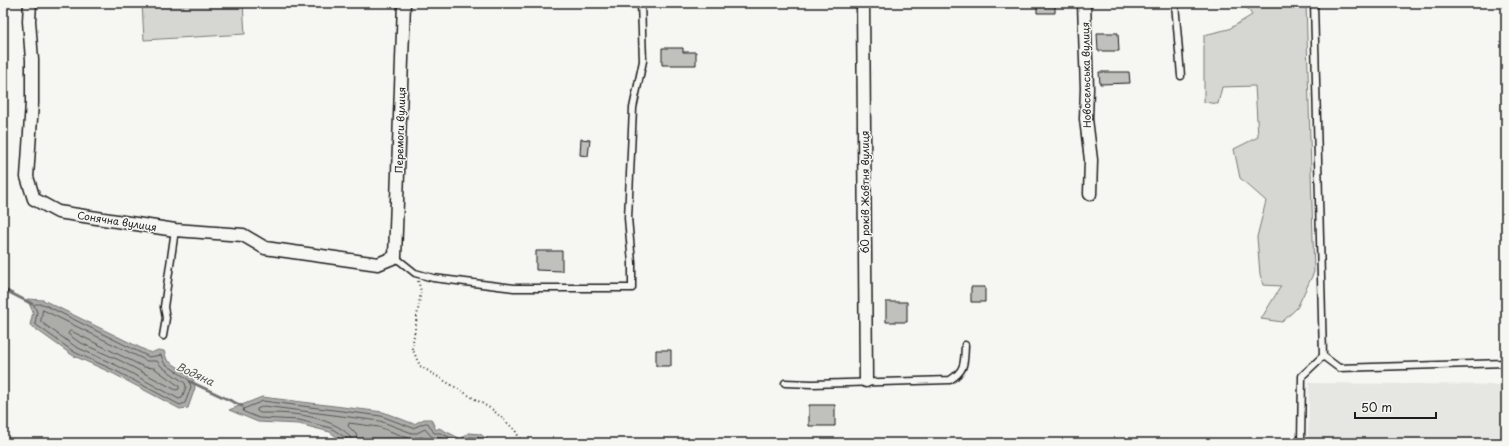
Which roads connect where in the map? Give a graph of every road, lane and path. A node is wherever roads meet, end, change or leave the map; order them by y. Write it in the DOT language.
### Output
graph roads {
  1 [pos="30,3"];
  2 [pos="404,3"];
  3 [pos="641,3"];
  4 [pos="863,3"];
  5 [pos="1084,3"];
  6 [pos="1175,3"];
  7 [pos="1314,3"];
  8 [pos="1181,76"];
  9 [pos="1090,194"];
  10 [pos="174,230"];
  11 [pos="395,258"];
  12 [pos="415,272"];
  13 [pos="163,336"];
  14 [pos="965,345"];
  15 [pos="1323,356"];
  16 [pos="1506,363"];
  17 [pos="866,382"];
  18 [pos="785,383"];
  19 [pos="522,443"];
  20 [pos="1301,443"];
  1 -- 10 [label="street, Сонячна вулиця"];
  2 -- 11 [label="street, Перемоги вулиця"];
  3 -- 12 [label="lane"];
  4 -- 17 [label="street, 60 років Жовтня вулиця"];
  5 -- 9 [label="street, Новосельська вулиця"];
  6 -- 8 [label="lane"];
  7 -- 15 [label="lane"];
  10 -- 11 [label="street, Сонячна вулиця"];
  10 -- 13 [label="lane"];
  11 -- 12 [label="lane"];
  12 -- 19 [label="path"];
  14 -- 17 [label="lane"];
  15 -- 16 [label="lane"];
  15 -- 20 [label="lane"];
  17 -- 18 [label="lane"];
}
